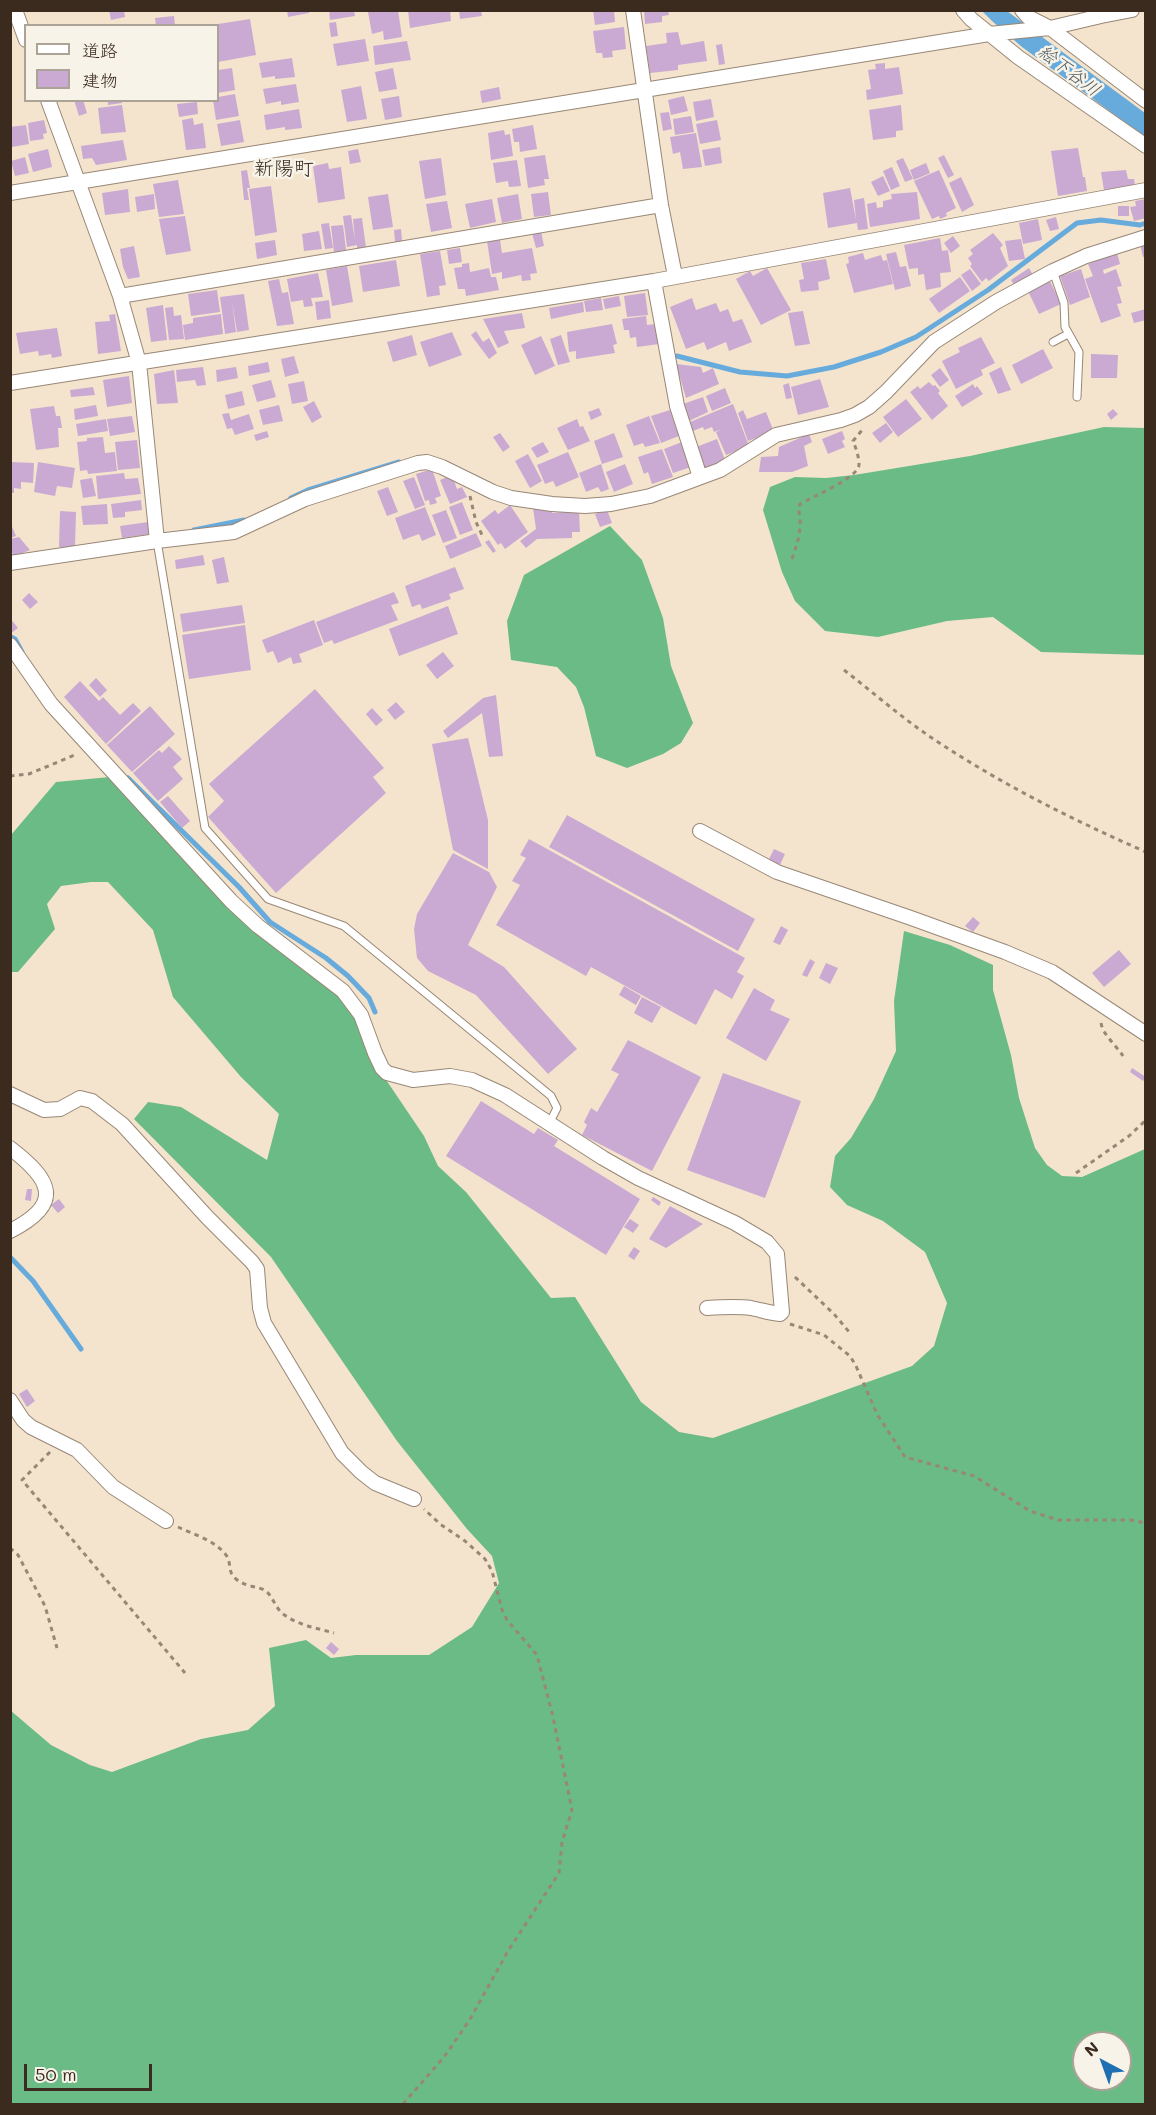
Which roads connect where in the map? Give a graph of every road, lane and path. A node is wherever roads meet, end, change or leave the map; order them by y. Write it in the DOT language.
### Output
graph roads {
  1 [pos="15,10"];
  2 [pos="633,10"];
  3 [pos="963,10"];
  4 [pos="1022,10"];
  5 [pos="1132,10"];
  6 [pos="1050,28"];
  7 [pos="989,34"];
  8 [pos="24,35"];
  9 [pos="645,92"];
  10 [pos="1146,101"];
  11 [pos="49,102"];
  12 [pos="1146,146"];
  13 [pos="79,182"];
  14 [pos="1146,190"];
  15 [pos="10,194"];
  16 [pos="661,205"];
  17 [pos="1146,237"];
  18 [pos="1053,271"];
  19 [pos="675,276"];
  20 [pos="654,281"];
  21 [pos="120,296"];
  22 [pos="1068,334"];
  23 [pos="1053,342"];
  24 [pos="139,363"];
  25 [pos="10,383"];
  26 [pos="1077,397"];
  27 [pos="869,407"];
  28 [pos="700,477"];
  29 [pos="464,479"];
  30 [pos="483,537"];
  31 [pos="157,540"];
  32 [pos="792,559"];
  33 [pos="10,563"];
  34 [pos="10,645"];
  35 [pos="844,670"];
  36 [pos="89,749"];
  37 [pos="10,776"];
  38 [pos="700,831"];
  39 [pos="1146,852"];
  40 [pos="1108,1008"];
  41 [pos="1146,1034"];
  42 [pos="1123,1056"];
  43 [pos="10,1094"];
  44 [pos="1146,1120"];
  45 [pos="549,1124"];
  46 [pos="10,1148"];
  47 [pos="1076,1173"];
  48 [pos="10,1231"];
  49 [pos="778,1260"];
  50 [pos="707,1308"];
  51 [pos="780,1314"];
  52 [pos="850,1333"];
  53 [pos="10,1400"];
  54 [pos="59,1440"];
  55 [pos="414,1499"];
  56 [pos="166,1521"];
  57 [pos="1146,1523"];
  58 [pos="10,1548"];
  59 [pos="334,1633"];
  60 [pos="57,1648"];
  61 [pos="185,1673"];
  62 [pos="403,2104"];
  1 -- 8 [label="street"];
  2 -- 9 [label="street"];
  3 -- 7 [label="street"];
  4 -- 6 [label="street"];
  5 -- 6 [label="street"];
  6 -- 7 [label="street"];
  6 -- 10 [label="street"];
  7 -- 9 [label="street"];
  7 -- 12 [label="street"];
  9 -- 13 [label="street"];
  9 -- 16 [label="street"];
  11 -- 13 [label="street"];
  13 -- 15 [label="street"];
  13 -- 21 [label="street"];
  14 -- 19 [label="street"];
  16 -- 19 [label="street"];
  16 -- 21 [label="street"];
  17 -- 18 [label="street"];
  18 -- 22 [label="lane"];
  18 -- 27 [label="street"];
  19 -- 20 [label="street"];
  20 -- 24 [label="street"];
  20 -- 28 [label="street"];
  21 -- 24 [label="street"];
  22 -- 23 [label="lane"];
  22 -- 26 [label="lane"];
  24 -- 25 [label="street"];
  24 -- 31 [label="street"];
  27 -- 28 [label="street"];
  27 -- 32 [label="path"];
  28 -- 29 [label="street"];
  29 -- 30 [label="path"];
  29 -- 31 [label="street"];
  31 -- 33 [label="street"];
  31 -- 45 [label="lane"];
  34 -- 36 [label="street"];
  35 -- 39 [label="path"];
  36 -- 37 [label="path"];
  36 -- 45 [label="street"];
  38 -- 40 [label="street"];
  40 -- 41 [label="street"];
  40 -- 42 [label="path"];
  43 -- 55 [label="street"];
  44 -- 47 [label="path"];
  45 -- 49 [label="street"];
  46 -- 48 [label="street"];
  49 -- 51 [label="street"];
  49 -- 52 [label="path"];
  50 -- 51 [label="street"];
  51 -- 57 [label="path"];
  53 -- 54 [label="street"];
  54 -- 56 [label="street"];
  54 -- 61 [label="path"];
  55 -- 62 [label="path"];
  56 -- 59 [label="path"];
  58 -- 60 [label="path"];
}
